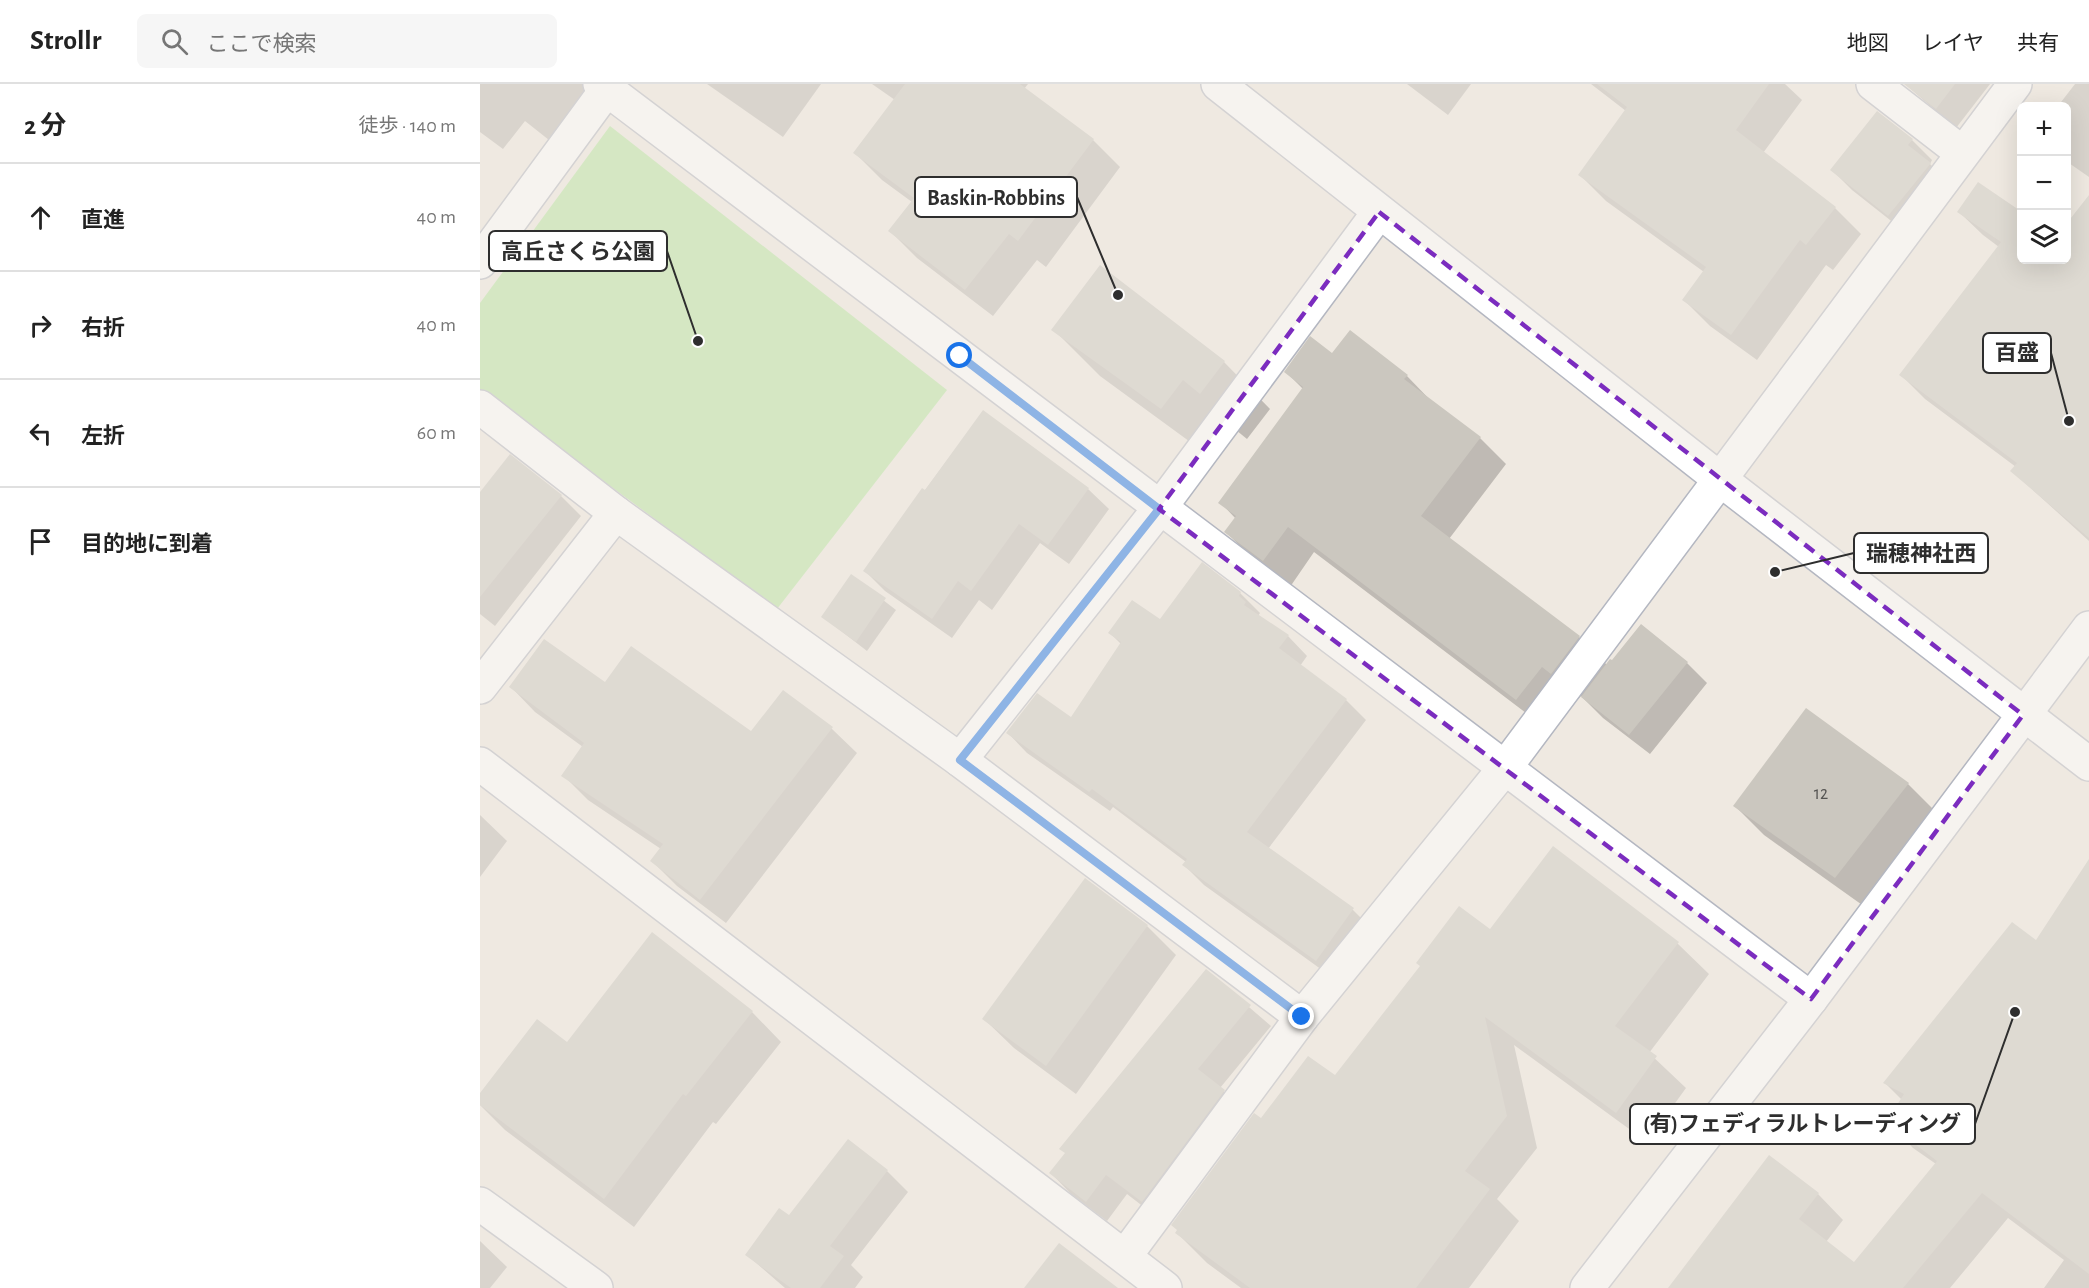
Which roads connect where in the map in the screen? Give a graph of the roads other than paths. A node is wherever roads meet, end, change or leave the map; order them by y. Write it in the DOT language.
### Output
graph roads {
  1 [pos="1873,84"];
  2 [pos="2015,84"];
  3 [pos="603,87"];
  4 [pos="1234,89"];
  5 [pos="1961,152"];
  6 [pos="1379,213"];
  7 [pos="480,262"];
  8 [pos="480,407"];
  9 [pos="1721,480"];
  10 [pos="1159,509"];
  11 [pos="616,513"];
  12 [pos="2089,628"];
  13 [pos="480,687"];
  14 [pos="2024,715"];
  15 [pos="960,760"];
  16 [pos="480,764"];
  17 [pos="2089,764"];
  18 [pos="1504,769"];
  19 [pos="1811,999"];
  20 [pos="1302,1017"];
  21 [pos="480,1204"];
  22 [pos="1125,1257"];
  23 [pos="596,1288"];
  24 [pos="1165,1288"];
  25 [pos="1587,1288"];
  1 -- 5 [label="street"];
  2 -- 5 [label="street"];
  3 -- 7 [label="street"];
  3 -- 10 [label="street"];
  4 -- 6 [label="street"];
  5 -- 9 [label="street"];
  6 -- 9 [label="street"];
  6 -- 10 [label="street"];
  8 -- 11 [label="street"];
  9 -- 14 [label="street"];
  9 -- 18 [label="street"];
  10 -- 15 [label="street"];
  10 -- 18 [label="street"];
  11 -- 13 [label="street"];
  11 -- 15 [label="street"];
  12 -- 14 [label="street"];
  14 -- 17 [label="street"];
  14 -- 19 [label="street"];
  15 -- 20 [label="street"];
  16 -- 22 [label="street"];
  18 -- 19 [label="street"];
  18 -- 20 [label="street"];
  19 -- 25 [label="street"];
  20 -- 22 [label="street"];
  21 -- 23 [label="street"];
  22 -- 24 [label="street"];
}
